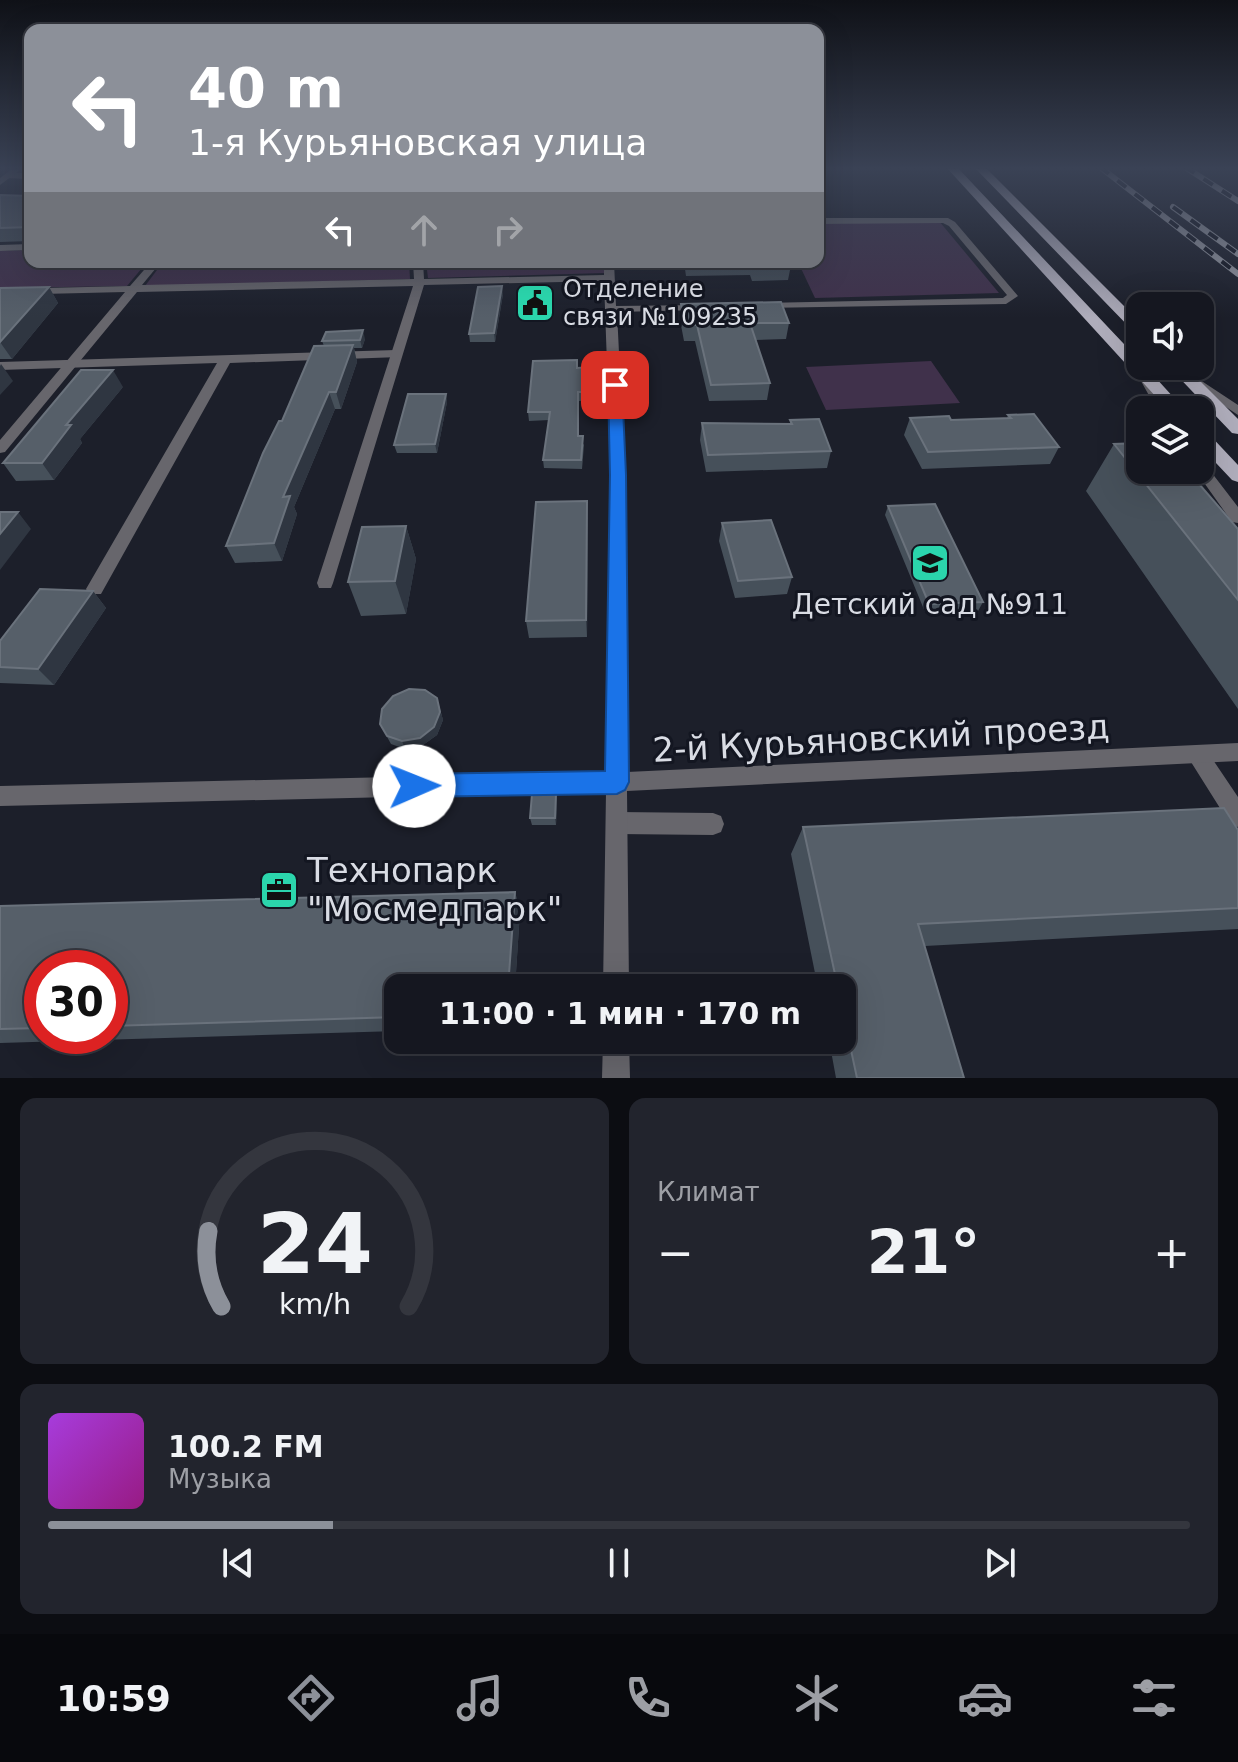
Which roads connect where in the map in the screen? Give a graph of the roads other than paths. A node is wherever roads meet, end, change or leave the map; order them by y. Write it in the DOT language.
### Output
graph roads {
  1 [pos="998,217"];
  2 [pos="1029,217"];
  3 [pos="824,221"];
  4 [pos="24,247"];
  5 [pos="0,248"];
  6 [pos="151,268"];
  7 [pos="418,268"];
  8 [pos="609,270"];
  9 [pos="419,283"];
  10 [pos="134,290"];
  11 [pos="0,292"];
  12 [pos="744,306"];
  13 [pos="713,307"];
  14 [pos="612,309"];
  15 [pos="1126,316"];
  16 [pos="396,354"];
  17 [pos="1126,355"];
  18 [pos="225,360"];
  19 [pos="74,361"];
  20 [pos="0,366"];
  21 [pos="1149,380"];
  22 [pos="1189,380"];
  23 [pos="1194,380"];
  24 [pos="1164,396"];
  25 [pos="1238,411"];
  26 [pos="1238,429"];
  27 [pos="0,449"];
  28 [pos="1214,450"];
  29 [pos="1238,476"];
  30 [pos="1213,484"];
  31 [pos="1238,518"];
  32 [pos="325,583"];
  33 [pos="95,589"];
  34 [pos="1238,752"];
  35 [pos="1198,755"];
  36 [pos="617,782"];
  37 [pos="0,796"];
  38 [pos="1238,816"];
  39 [pos="617,823"];
  40 [pos="713,824"];
  41 [pos="616,974"];
  42 [pos="616,1054"];
  43 [pos="616,1078"];
  1 -- 17 [label="main road"];
  2 -- 15 [label="main road"];
  3 -- 12 [label="street"];
  4 -- 5 [label="street"];
  6 -- 10 [label="street"];
  7 -- 9 [label="street"];
  8 -- 9 [label="street"];
  8 -- 14 [label="street"];
  9 -- 10 [label="street"];
  9 -- 16 [label="street"];
  10 -- 11 [label="street"];
  10 -- 19 [label="street"];
  13 -- 14 [label="street"];
  14 -- 36 [label="street"];
  16 -- 18 [label="street"];
  16 -- 32 [label="street"];
  18 -- 19 [label="street"];
  18 -- 33 [label="street"];
  19 -- 20 [label="street"];
  19 -- 27 [label="street"];
  21 -- 24 [label="main road"];
  22 -- 26 [label="main road"];
  23 -- 25 [label="street"];
  28 -- 29 [label="main road"];
  30 -- 31 [label="street"];
  34 -- 35 [label="street, 2-й Курьяновский проезд"];
  35 -- 36 [label="street, 2-й Курьяновский проезд"];
  35 -- 38 [label="street"];
  36 -- 37 [label="street, 2-й Курьяновский проезд"];
  36 -- 39 [label="street"];
  39 -- 40 [label="street"];
  39 -- 41 [label="street"];
  42 -- 43 [label="street"];
}
